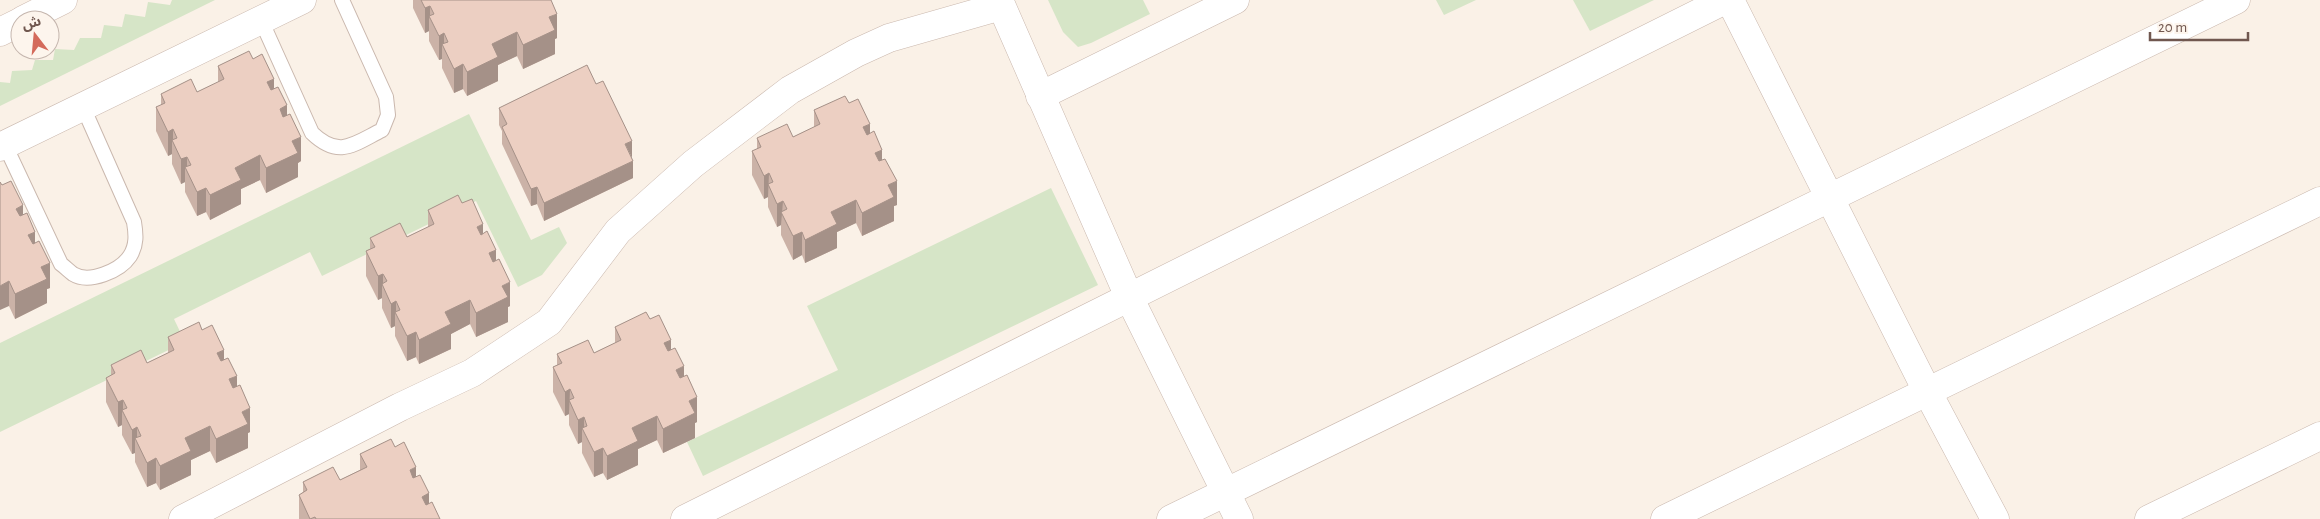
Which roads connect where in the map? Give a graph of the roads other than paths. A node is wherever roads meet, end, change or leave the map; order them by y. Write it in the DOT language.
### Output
graph roads {
  1 [pos="302,0"];
  2 [pos="342,0"];
  3 [pos="1235,0"];
  4 [pos="1725,0"];
  5 [pos="1730,0"];
  6 [pos="2236,0"];
  7 [pos="53,2"];
  8 [pos="1000,3"];
  9 [pos="40,10"];
  10 [pos="260,20"];
  11 [pos="1040,96"];
  12 [pos="83,107"];
  13 [pos="2,146"];
  14 [pos="1829,198"];
  15 [pos="2320,200"];
  16 [pos="1129,298"];
  17 [pos="1927,392"];
  18 [pos="2320,436"];
  19 [pos="1226,492"];
  20 [pos="183,519"];
  21 [pos="685,519"];
  22 [pos="1171,519"];
  23 [pos="1239,519"];
  24 [pos="1665,519"];
  25 [pos="1995,519"];
  26 [pos="2149,519"];
  1 -- 10 [label="street"];
  2 -- 10 [label="lane"];
  3 -- 11 [label="street"];
  4 -- 16 [label="street"];
  5 -- 14 [label="street"];
  6 -- 14 [label="street"];
  7 -- 9 [label="street"];
  8 -- 11 [label="street"];
  8 -- 20 [label="street"];
  10 -- 12 [label="street"];
  11 -- 16 [label="street"];
  12 -- 13 [label="street"];
  12 -- 13 [label="lane"];
  14 -- 17 [label="street"];
  14 -- 19 [label="street"];
  15 -- 17 [label="street"];
  16 -- 19 [label="street"];
  16 -- 21 [label="street"];
  17 -- 24 [label="street"];
  17 -- 25 [label="street"];
  18 -- 26 [label="street"];
  19 -- 22 [label="street"];
  19 -- 23 [label="street"];
}
